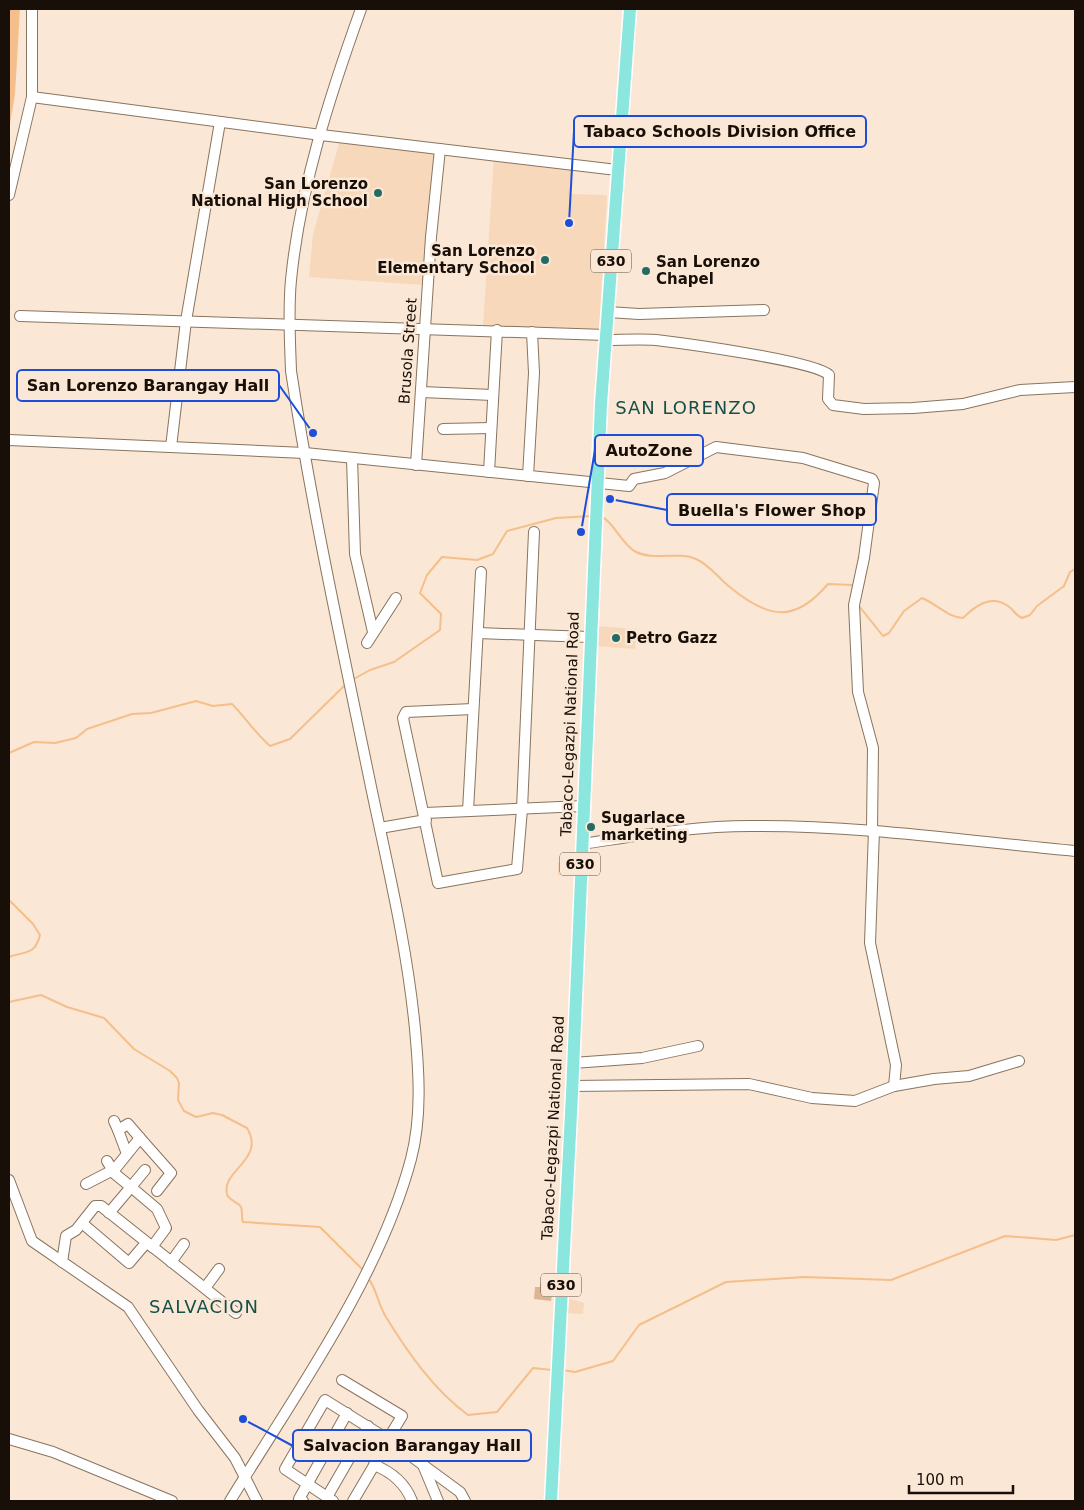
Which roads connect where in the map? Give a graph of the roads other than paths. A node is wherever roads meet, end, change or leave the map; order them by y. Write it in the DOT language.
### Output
graph roads {
  1 [pos="32,9"];
  2 [pos="361,9"];
  3 [pos="630,11"];
  4 [pos="32,97"];
  5 [pos="220,122"];
  6 [pos="321,135"];
  7 [pos="440,148"];
  8 [pos="617,170"];
  9 [pos="9,195"];
  10 [pos="764,310"];
  11 [pos="608,312"];
  12 [pos="20,316"];
  13 [pos="186,321"];
  14 [pos="289,324"];
  15 [pos="425,328"];
  16 [pos="497,330"];
  17 [pos="532,332"];
  18 [pos="606,337"];
  19 [pos="1075,387"];
  20 [pos="421,392"];
  21 [pos="493,395"];
  22 [pos="491,428"];
  23 [pos="443,429"];
  24 [pos="9,440"];
  25 [pos="171,447"];
  26 [pos="305,452"];
  27 [pos="352,458"];
  28 [pos="416,465"];
  29 [pos="489,472"];
  30 [pos="528,476"];
  31 [pos="598,483"];
  32 [pos="534,532"];
  33 [pos="481,572"];
  34 [pos="396,598"];
  35 [pos="373,632"];
  36 [pos="478,633"];
  37 [pos="529,634"];
  38 [pos="589,637"];
  39 [pos="367,642"];
  40 [pos="473,709"];
  41 [pos="583,806"];
  42 [pos="522,809"];
  43 [pos="468,811"];
  44 [pos="425,816"];
  45 [pos="380,828"];
  46 [pos="873,829"];
  47 [pos="581,844"];
  48 [pos="1075,851"];
  49 [pos="698,1046"];
  50 [pos="1019,1061"];
  51 [pos="573,1063"];
  52 [pos="572,1086"];
  53 [pos="894,1086"];
  54 [pos="140,1138"];
  55 [pos="127,1154"];
  56 [pos="109,1165"];
  57 [pos="145,1170"];
  58 [pos="9,1180"];
  59 [pos="86,1184"];
  60 [pos="131,1187"];
  61 [pos="157,1191"];
  62 [pos="110,1213"];
  63 [pos="82,1223"];
  64 [pos="184,1244"];
  65 [pos="149,1245"];
  66 [pos="62,1262"];
  67 [pos="171,1262"];
  68 [pos="220,1269"];
  69 [pos="205,1288"];
  70 [pos="236,1313"];
  71 [pos="342,1380"];
  72 [pos="347,1413"];
  73 [pos="368,1426"];
  74 [pos="9,1439"];
  75 [pos="388,1439"];
  76 [pos="422,1464"];
  77 [pos="374,1465"];
  78 [pos="244,1478"];
  79 [pos="306,1483"];
  80 [pos="330,1499"];
  81 [pos="172,1501"];
  82 [pos="230,1501"];
  83 [pos="257,1501"];
  84 [pos="302,1501"];
  85 [pos="353,1501"];
  86 [pos="412,1501"];
  87 [pos="438,1501"];
  88 [pos="465,1501"];
  89 [pos="551,1501"];
  1 -- 4 [label="street"];
  2 -- 6 [label="street"];
  3 -- 8 [label="main road, Tabaco-Legazpi National Road / 630"];
  4 -- 5 [label="street"];
  4 -- 9 [label="street"];
  5 -- 6 [label="street"];
  5 -- 13 [label="street"];
  6 -- 7 [label="street"];
  6 -- 14 [label="street"];
  7 -- 8 [label="street"];
  7 -- 15 [label="street, Brusola Street"];
  8 -- 11 [label="main road, Tabaco-Legazpi National Road / 630"];
  10 -- 11 [label="street"];
  11 -- 18 [label="main road, Tabaco-Legazpi National Road / 630"];
  12 -- 13 [label="street"];
  13 -- 14 [label="street"];
  13 -- 25 [label="street"];
  14 -- 15 [label="street"];
  14 -- 26 [label="street"];
  15 -- 16 [label="street"];
  15 -- 20 [label="street, Brusola Street"];
  16 -- 17 [label="street"];
  16 -- 21 [label="street"];
  17 -- 18 [label="street"];
  17 -- 30 [label="street"];
  18 -- 19 [label="street"];
  18 -- 31 [label="main road, Tabaco-Legazpi National Road / 630"];
  20 -- 21 [label="street"];
  20 -- 28 [label="street, Brusola Street"];
  21 -- 22 [label="street"];
  22 -- 23 [label="street"];
  22 -- 29 [label="street"];
  24 -- 25 [label="street"];
  25 -- 26 [label="street"];
  26 -- 27 [label="street"];
  26 -- 45 [label="street"];
  27 -- 28 [label="street"];
  27 -- 35 [label="street"];
  28 -- 29 [label="street"];
  29 -- 30 [label="street"];
  30 -- 31 [label="street"];
  31 -- 38 [label="main road, Tabaco-Legazpi National Road / 630"];
  31 -- 46 [label="street"];
  32 -- 37 [label="street"];
  33 -- 36 [label="street"];
  34 -- 35 [label="street"];
  35 -- 39 [label="street"];
  36 -- 37 [label="street"];
  36 -- 40 [label="street"];
  37 -- 38 [label="street"];
  37 -- 42 [label="street"];
  38 -- 41 [label="main road, Tabaco-Legazpi National Road / 630"];
  40 -- 43 [label="street"];
  40 -- 44 [label="street"];
  41 -- 42 [label="street"];
  41 -- 47 [label="main road, Tabaco-Legazpi National Road / 630"];
  42 -- 43 [label="street"];
  42 -- 44 [label="street"];
  43 -- 44 [label="street"];
  44 -- 45 [label="street"];
  45 -- 78 [label="street"];
  46 -- 47 [label="street"];
  46 -- 48 [label="street"];
  46 -- 53 [label="street"];
  47 -- 51 [label="main road, Tabaco-Legazpi National Road / 630"];
  49 -- 51 [label="street"];
  50 -- 53 [label="street"];
  51 -- 52 [label="main road, Tabaco-Legazpi National Road / 630"];
  52 -- 53 [label="street"];
  52 -- 89 [label="main road, Tabaco-Legazpi National Road / 630"];
  54 -- 55 [label="street"];
  54 -- 55 [label="street"];
  54 -- 61 [label="street"];
  55 -- 56 [label="street"];
  56 -- 59 [label="street"];
  56 -- 60 [label="street"];
  57 -- 60 [label="street"];
  58 -- 66 [label="street"];
  60 -- 62 [label="street"];
  60 -- 65 [label="street"];
  62 -- 63 [label="street"];
  62 -- 65 [label="street"];
  63 -- 65 [label="street"];
  63 -- 66 [label="street"];
  64 -- 67 [label="street"];
  65 -- 67 [label="street"];
  66 -- 78 [label="street"];
  67 -- 69 [label="street"];
  68 -- 69 [label="street"];
  69 -- 70 [label="street"];
  71 -- 75 [label="street"];
  72 -- 73 [label="street"];
  72 -- 79 [label="street"];
  72 -- 79 [label="street"];
  73 -- 75 [label="street"];
  73 -- 80 [label="street"];
  74 -- 81 [label="street"];
  75 -- 76 [label="street"];
  75 -- 77 [label="street"];
  76 -- 87 [label="street"];
  76 -- 88 [label="street"];
  77 -- 85 [label="street"];
  77 -- 86 [label="street"];
  78 -- 82 [label="street"];
  78 -- 83 [label="street"];
  79 -- 80 [label="street"];
  79 -- 84 [label="street"];
}
